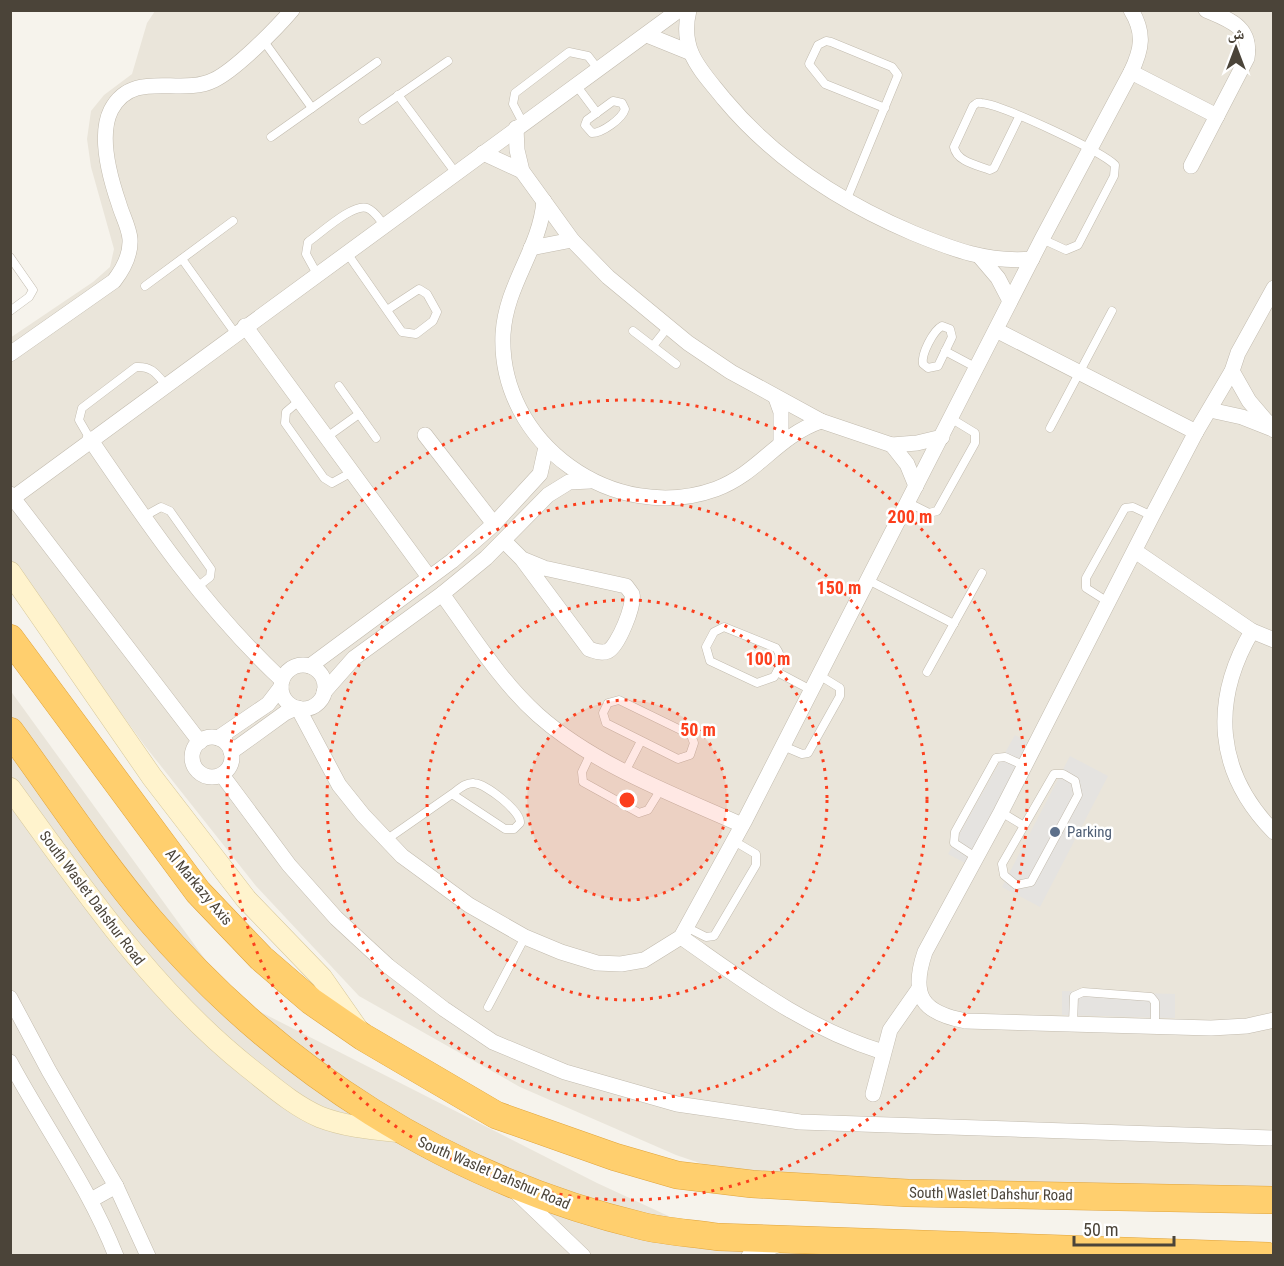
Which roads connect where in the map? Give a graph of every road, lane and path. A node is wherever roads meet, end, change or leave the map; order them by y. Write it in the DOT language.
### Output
graph roads {
  1 [pos="292,10"];
  2 [pos="679,10"];
  3 [pos="689,10"];
  4 [pos="1131,10"];
  5 [pos="1206,10"];
  6 [pos="647,34"];
  7 [pos="263,40"];
  8 [pos="689,52"];
  9 [pos="448,61"];
  10 [pos="377,62"];
  11 [pos="598,69"];
  12 [pos="1131,72"];
  13 [pos="576,85"];
  14 [pos="399,95"];
  15 [pos="312,108"];
  16 [pos="885,108"];
  17 [pos="597,113"];
  18 [pos="1216,116"];
  19 [pos="1019,117"];
  20 [pos="363,120"];
  21 [pos="520,126"];
  22 [pos="271,137"];
  23 [pos="1089,149"];
  24 [pos="483,153"];
  25 [pos="1191,166"];
  26 [pos="522,171"];
  27 [pos="455,172"];
  28 [pos="544,201"];
  29 [pos="846,201"];
  30 [pos="233,221"];
  31 [pos="384,225"];
  32 [pos="1042,239"];
  33 [pos="572,240"];
  34 [pos="531,248"];
  35 [pos="346,252"];
  36 [pos="10,257"];
  37 [pos="981,258"];
  38 [pos="182,259"];
  39 [pos="1032,259"];
  40 [pos="317,274"];
  41 [pos="145,286"];
  42 [pos="1274,288"];
  43 [pos="1010,301"];
  44 [pos="387,310"];
  45 [pos="10,311"];
  46 [pos="1112,311"];
  47 [pos="668,327"];
  48 [pos="240,330"];
  49 [pos="996,330"];
  50 [pos="633,331"];
  51 [pos="653,346"];
  52 [pos="945,351"];
  53 [pos="10,354"];
  54 [pos="676,364"];
  55 [pos="977,368"];
  56 [pos="1232,371"];
  57 [pos="1080,373"];
  58 [pos="165,384"];
  59 [pos="339,386"];
  60 [pos="776,398"];
  61 [pos="300,400"];
  62 [pos="1210,410"];
  63 [pos="359,414"];
  64 [pos="952,419"];
  65 [pos="821,421"];
  66 [pos="1050,428"];
  67 [pos="1273,430"];
  68 [pos="1196,432"];
  69 [pos="425,435"];
  70 [pos="327,437"];
  71 [pos="942,437"];
  72 [pos="376,438"];
  73 [pos="90,439"];
  74 [pos="782,441"];
  75 [pos="892,445"];
  76 [pos="546,447"];
  77 [pos="352,472"];
  78 [pos="591,482"];
  79 [pos="916,486"];
  80 [pos="12,496"];
  81 [pos="909,503"];
  82 [pos="1152,516"];
  83 [pos="143,517"];
  84 [pos="494,524"];
  85 [pos="504,541"];
  86 [pos="1135,551"];
  87 [pos="522,559"];
  88 [pos="10,572"];
  89 [pos="982,573"];
  90 [pos="429,577"];
  91 [pos="868,580"];
  92 [pos="196,588"];
  93 [pos="442,594"];
  94 [pos="1108,602"];
  95 [pos="954,624"];
  96 [pos="1252,631"];
  97 [pos="10,638"];
  98 [pos="1274,640"];
  99 [pos="310,666"];
  100 [pos="777,672"];
  101 [pos="927,672"];
  102 [pos="819,675"];
  103 [pos="282,684"];
  104 [pos="811,690"];
  105 [pos="324,692"];
  106 [pos="297,708"];
  107 [pos="10,731"];
  108 [pos="218,738"];
  109 [pos="642,741"];
  110 [pos="200,742"];
  111 [pos="783,746"];
  112 [pos="231,752"];
  113 [pos="591,753"];
  114 [pos="1025,766"];
  115 [pos="626,770"];
  116 [pos="222,775"];
  117 [pos="10,788"];
  118 [pos="661,788"];
  119 [pos="452,794"];
  120 [pos="1001,812"];
  121 [pos="742,825"];
  122 [pos="1024,826"];
  123 [pos="1274,832"];
  124 [pos="386,840"];
  125 [pos="734,841"];
  126 [pos="977,858"];
  127 [pos="684,933"];
  128 [pos="525,937"];
  129 [pos="918,990"];
  130 [pos="10,998"];
  131 [pos="488,1007"];
  132 [pos="1274,1020"];
  133 [pos="1073,1024"];
  134 [pos="1155,1025"];
  135 [pos="363,1037"];
  136 [pos="882,1052"];
  137 [pos="10,1062"];
  138 [pos="438,1084"];
  139 [pos="873,1094"];
  140 [pos="401,1132"];
  141 [pos="1274,1138"];
  142 [pos="504,1180"];
  143 [pos="116,1186"];
  144 [pos="91,1200"];
  145 [pos="1274,1200"];
  146 [pos="792,1239"];
  147 [pos="116,1256"];
  148 [pos="148,1256"];
  149 [pos="583,1256"];
  150 [pos="749,1256"];
  151 [pos="1269,1256"];
  1 -- 7 [label="street"];
  2 -- 6 [label="street"];
  3 -- 8 [label="street"];
  4 -- 12 [label="street"];
  5 -- 18 [label="street"];
  6 -- 8 [label="street"];
  6 -- 11 [label="street"];
  7 -- 15 [label="lane"];
  7 -- 53 [label="street"];
  8 -- 29 [label="street"];
  9 -- 14 [label="lane"];
  10 -- 15 [label="lane"];
  11 -- 13 [label="street"];
  11 -- 21 [label="lane"];
  12 -- 18 [label="street"];
  12 -- 23 [label="street"];
  13 -- 17 [label="lane"];
  13 -- 21 [label="street"];
  14 -- 20 [label="lane"];
  14 -- 27 [label="lane"];
  15 -- 22 [label="lane"];
  16 -- 16 [label="lane"];
  16 -- 29 [label="lane"];
  17 -- 17 [label="lane"];
  18 -- 25 [label="street"];
  19 -- 19 [label="lane"];
  19 -- 23 [label="lane"];
  21 -- 24 [label="street"];
  21 -- 26 [label="street"];
  23 -- 32 [label="street"];
  23 -- 32 [label="lane"];
  24 -- 26 [label="street"];
  24 -- 27 [label="street"];
  26 -- 28 [label="street"];
  27 -- 31 [label="street"];
  28 -- 33 [label="street"];
  28 -- 34 [label="street"];
  29 -- 37 [label="street"];
  30 -- 38 [label="lane"];
  31 -- 35 [label="street"];
  31 -- 40 [label="lane"];
  32 -- 39 [label="street"];
  33 -- 34 [label="street"];
  33 -- 47 [label="street"];
  34 -- 76 [label="street"];
  35 -- 40 [label="street"];
  35 -- 44 [label="lane"];
  36 -- 45 [label="lane"];
  37 -- 39 [label="street"];
  37 -- 43 [label="street"];
  38 -- 41 [label="lane"];
  38 -- 48 [label="lane"];
  39 -- 43 [label="street"];
  40 -- 48 [label="street"];
  42 -- 56 [label="street"];
  43 -- 49 [label="street"];
  44 -- 44 [label="lane"];
  46 -- 57 [label="lane"];
  47 -- 51 [label="lane"];
  47 -- 60 [label="street"];
  48 -- 58 [label="street"];
  48 -- 61 [label="street"];
  49 -- 55 [label="street"];
  49 -- 57 [label="street"];
  50 -- 51 [label="lane"];
  51 -- 54 [label="lane"];
  52 -- 52 [label="lane"];
  52 -- 55 [label="lane"];
  55 -- 64 [label="street"];
  56 -- 62 [label="street"];
  56 -- 67 [label="street"];
  57 -- 66 [label="lane"];
  57 -- 68 [label="street"];
  58 -- 73 [label="street"];
  58 -- 73 [label="lane"];
  59 -- 63 [label="lane"];
  60 -- 65 [label="street"];
  60 -- 74 [label="street"];
  61 -- 70 [label="street"];
  61 -- 77 [label="lane"];
  62 -- 67 [label="street"];
  62 -- 68 [label="street"];
  63 -- 70 [label="lane"];
  63 -- 72 [label="lane"];
  64 -- 71 [label="street"];
  64 -- 81 [label="lane"];
  65 -- 74 [label="street"];
  65 -- 75 [label="street"];
  68 -- 82 [label="street"];
  69 -- 84 [label="street"];
  70 -- 77 [label="street"];
  71 -- 75 [label="street"];
  71 -- 79 [label="street"];
  73 -- 80 [label="street"];
  73 -- 83 [label="street"];
  74 -- 78 [label="street"];
  75 -- 79 [label="street"];
  76 -- 78 [label="street"];
  76 -- 84 [label="street"];
  77 -- 90 [label="street"];
  78 -- 85 [label="street"];
  79 -- 81 [label="street"];
  80 -- 110 [label="street"];
  81 -- 91 [label="street"];
  82 -- 86 [label="street"];
  82 -- 94 [label="lane"];
  83 -- 92 [label="street"];
  83 -- 92 [label="lane"];
  84 -- 90 [label="street"];
  85 -- 87 [label="street"];
  85 -- 93 [label="street"];
  86 -- 94 [label="street"];
  86 -- 96 [label="street"];
  87 -- 87 [label="street"];
  88 -- 135 [label="main road"];
  89 -- 95 [label="lane"];
  90 -- 99 [label="street"];
  91 -- 95 [label="lane"];
  91 -- 102 [label="street"];
  92 -- 103 [label="street"];
  93 -- 105 [label="street"];
  93 -- 113 [label="street"];
  94 -- 114 [label="street"];
  95 -- 101 [label="lane"];
  96 -- 98 [label="street"];
  96 -- 123 [label="street"];
  97 -- 135 [label="highway, Al Markazy Axis"];
  99 -- 103 [label="street"];
  99 -- 105 [label="street"];
  100 -- 100 [label="lane"];
  100 -- 104 [label="lane"];
  102 -- 104 [label="street"];
  102 -- 111 [label="lane"];
  103 -- 106 [label="street"];
  103 -- 108 [label="street"];
  104 -- 111 [label="street"];
  105 -- 106 [label="street"];
  106 -- 112 [label="street"];
  106 -- 124 [label="street"];
  107 -- 140 [label="highway"];
  108 -- 110 [label="street"];
  108 -- 112 [label="street"];
  109 -- 109 [label="lane"];
  109 -- 115 [label="lane"];
  110 -- 116 [label="street"];
  111 -- 121 [label="street"];
  112 -- 116 [label="street"];
  113 -- 115 [label="street"];
  113 -- 118 [label="lane"];
  114 -- 120 [label="street"];
  114 -- 126 [label="lane"];
  115 -- 118 [label="street"];
  116 -- 141 [label="street"];
  117 -- 140 [label="main road, South Waslet Dahshur Road"];
  118 -- 121 [label="street"];
  119 -- 119 [label="lane"];
  119 -- 124 [label="lane"];
  120 -- 122 [label="lane"];
  120 -- 126 [label="street"];
  121 -- 125 [label="street"];
  122 -- 122 [label="lane"];
  124 -- 128 [label="street"];
  125 -- 127 [label="street"];
  125 -- 127 [label="lane"];
  126 -- 129 [label="street"];
  127 -- 128 [label="street"];
  127 -- 136 [label="street"];
  128 -- 131 [label="lane"];
  129 -- 133 [label="street"];
  129 -- 136 [label="street"];
  130 -- 143 [label="street"];
  132 -- 134 [label="street"];
  133 -- 134 [label="street"];
  133 -- 134 [label="lane"];
  135 -- 138 [label="highway, Al Markazy Axis"];
  136 -- 139 [label="street"];
  137 -- 144 [label="street"];
  138 -- 145 [label="highway, South Waslet Dahshur Road"];
  140 -- 142 [label="highway, South Waslet Dahshur Road"];
  142 -- 146 [label="highway, South Waslet Dahshur Road"];
  142 -- 149 [label="street"];
  143 -- 144 [label="street"];
  143 -- 148 [label="street"];
  144 -- 147 [label="street"];
  146 -- 150 [label="street"];
  146 -- 151 [label="highway, South Waslet Dahshur Road"];
}
